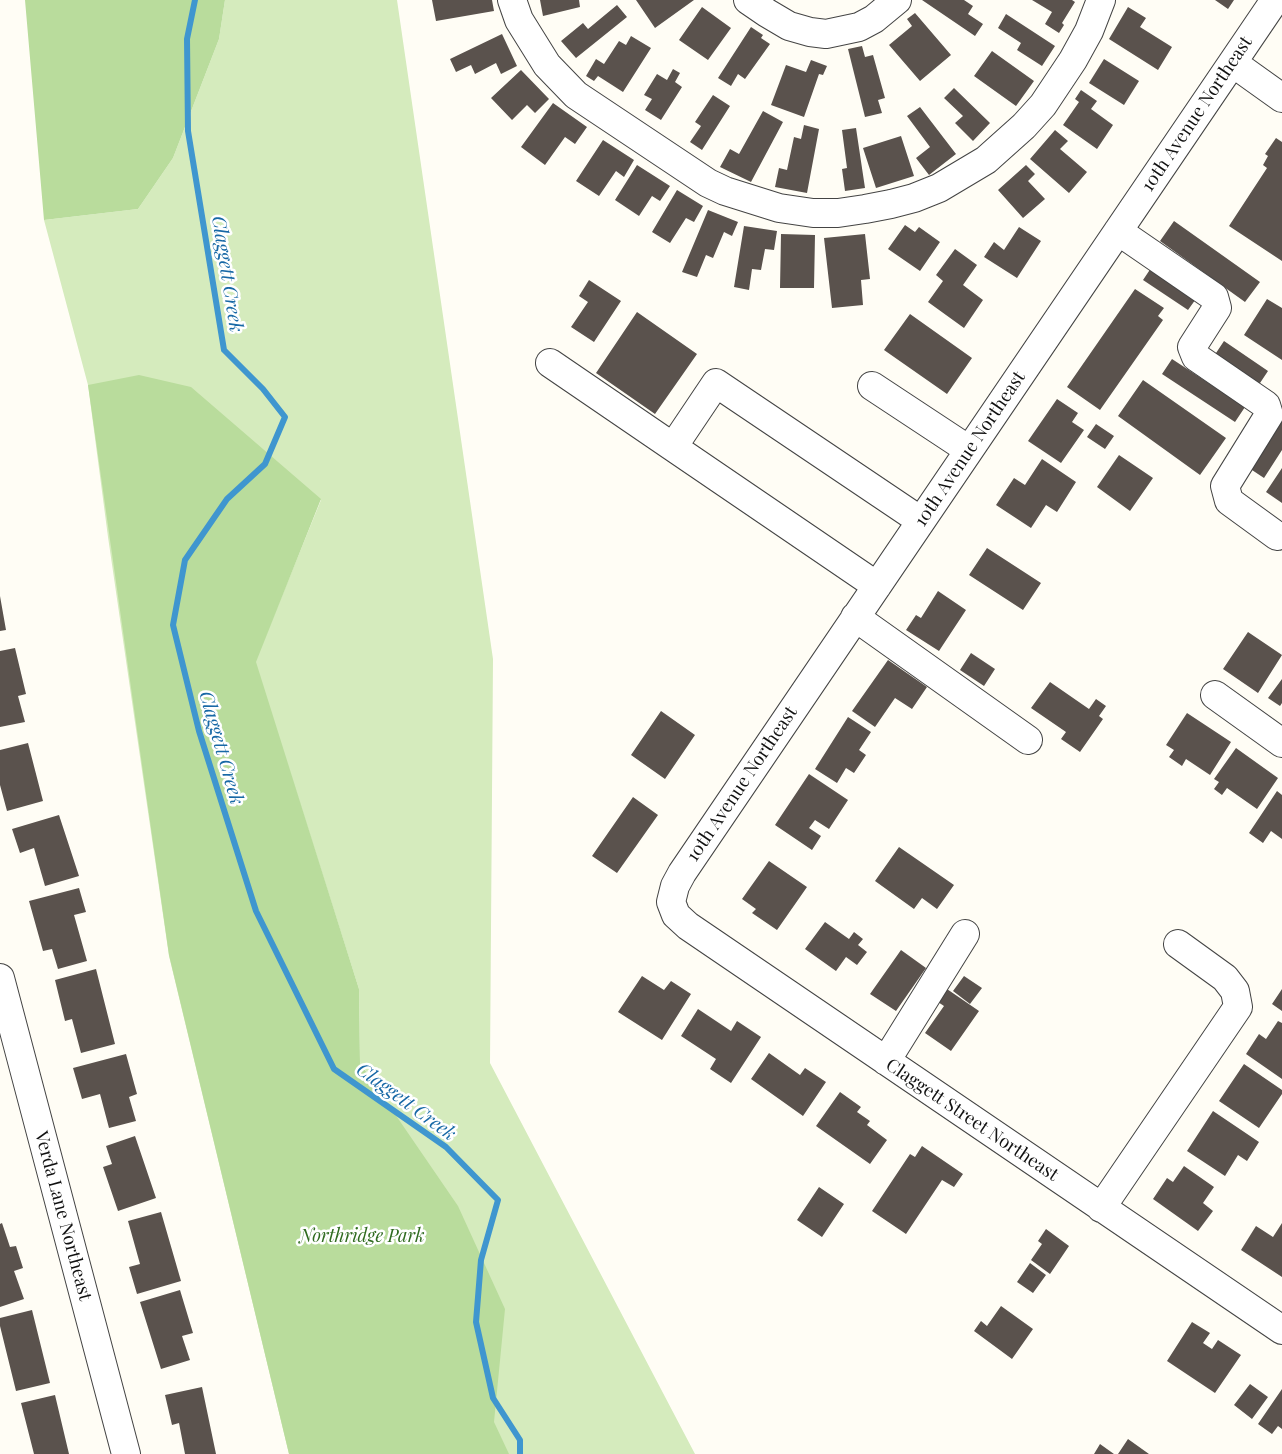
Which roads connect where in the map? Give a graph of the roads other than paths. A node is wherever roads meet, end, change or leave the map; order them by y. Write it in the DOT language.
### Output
graph roads {
  1 [pos="512,0"];
  2 [pos="748,0"];
  3 [pos="897,0"];
  4 [pos="1101,0"];
  5 [pos="1276,7"];
  6 [pos="1233,63"];
  7 [pos="1282,98"];
  8 [pos="1118,232"];
  9 [pos="550,363"];
  10 [pos="872,386"];
  11 [pos="673,447"];
  12 [pos="969,450"];
  13 [pos="921,521"];
  14 [pos="1277,536"];
  15 [pos="877,586"];
  16 [pos="856,617"];
  17 [pos="1215,695"];
  18 [pos="1028,740"];
  19 [pos="1282,743"];
  20 [pos="671,902"];
  21 [pos="965,934"];
  22 [pos="1178,944"];
  23 [pos="0,978"];
  24 [pos="886,1061"];
  25 [pos="1101,1208"];
  26 [pos="1282,1330"];
  27 [pos="126,1454"];
  1 -- 4 [label="street"];
  2 -- 3 [label="street"];
  5 -- 6 [label="street, 10th Avenue Northeast"];
  6 -- 7 [label="street"];
  6 -- 8 [label="street, 10th Avenue Northeast"];
  8 -- 12 [label="street, 10th Avenue Northeast"];
  8 -- 14 [label="street"];
  9 -- 11 [label="street"];
  10 -- 12 [label="street"];
  11 -- 13 [label="street"];
  11 -- 15 [label="street"];
  12 -- 13 [label="street, 10th Avenue Northeast"];
  13 -- 15 [label="street, 10th Avenue Northeast"];
  15 -- 16 [label="street, 10th Avenue Northeast"];
  16 -- 18 [label="street"];
  16 -- 20 [label="street, 10th Avenue Northeast"];
  17 -- 19 [label="street"];
  20 -- 24 [label="street, Claggett Street Northeast"];
  21 -- 24 [label="street"];
  22 -- 25 [label="street"];
  23 -- 27 [label="street, Verda Lane Northeast"];
  24 -- 25 [label="street, Claggett Street Northeast"];
  25 -- 26 [label="street, Claggett Street Northeast"];
}
